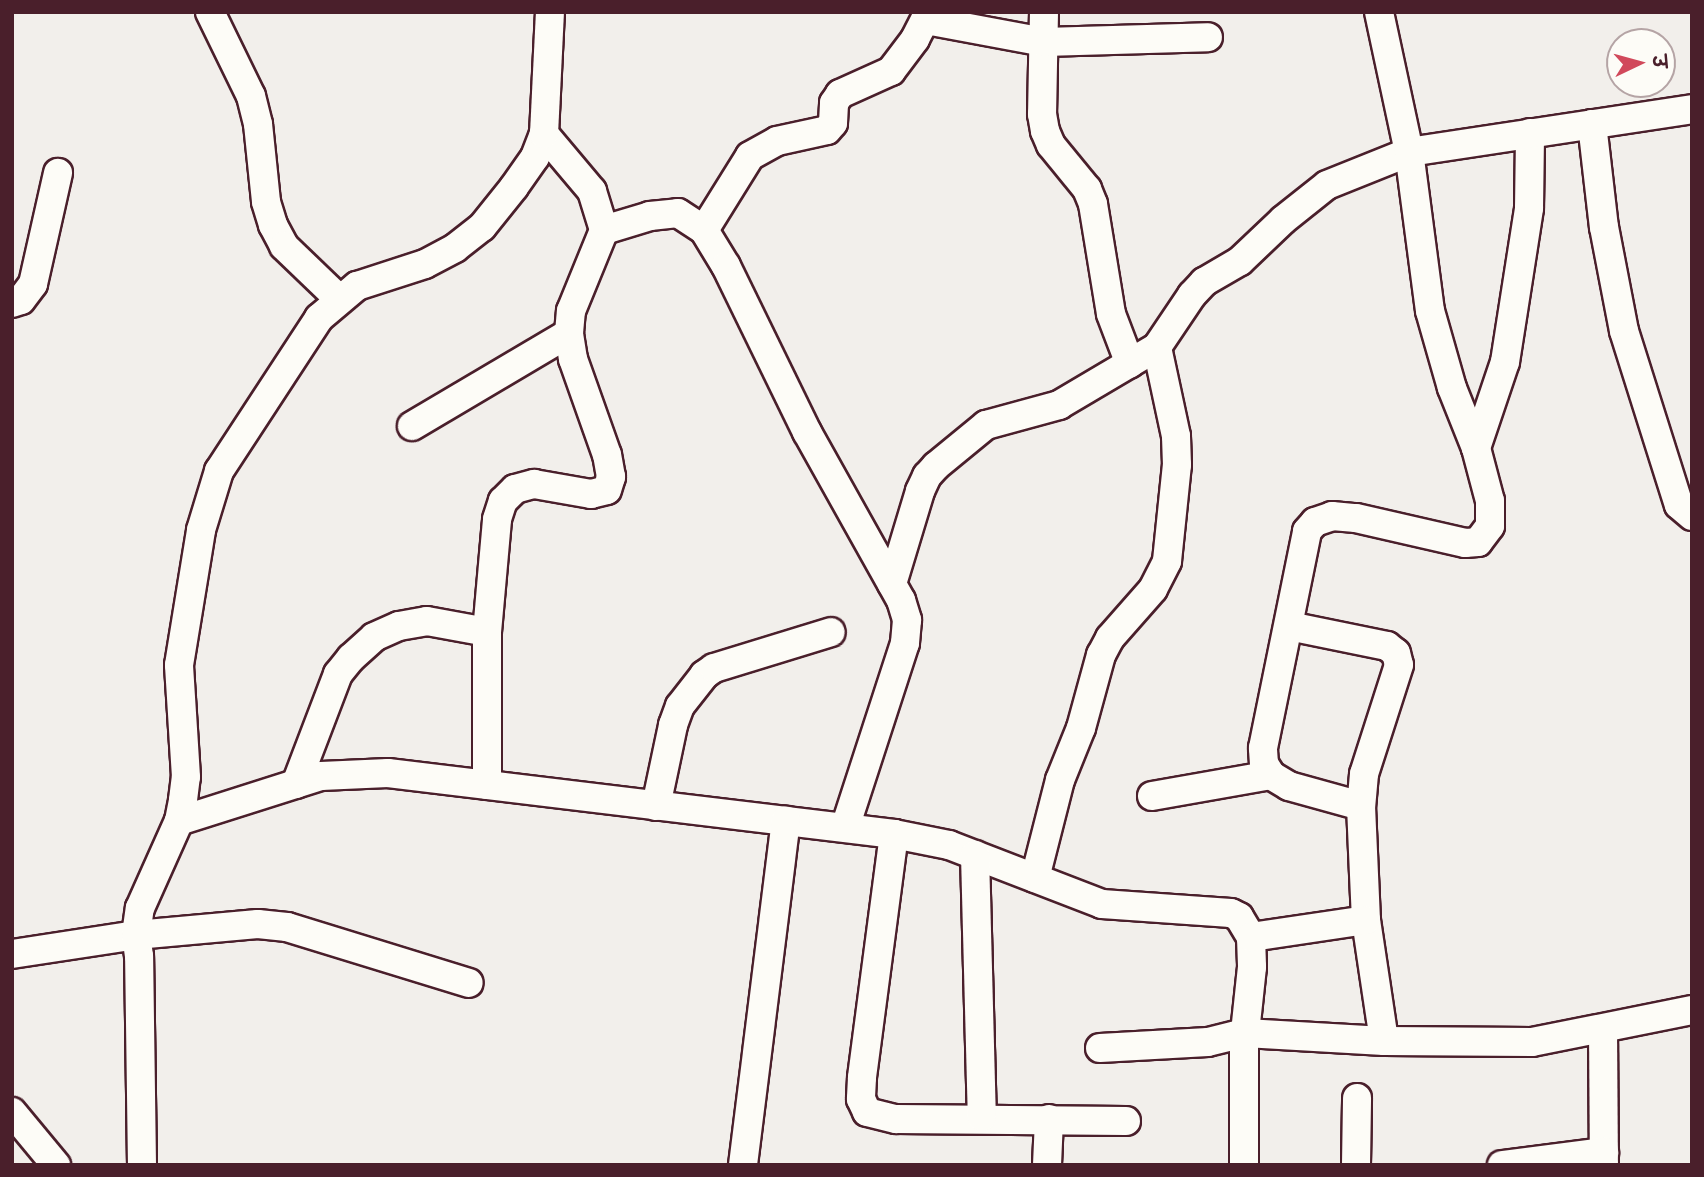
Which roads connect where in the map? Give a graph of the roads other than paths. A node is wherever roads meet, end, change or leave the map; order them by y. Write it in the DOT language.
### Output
graph roads {
  1 [pos="210,12"];
  2 [pos="550,12"];
  3 [pos="1044,12"];
  4 [pos="1378,12"];
  5 [pos="927,16"];
  6 [pos="1208,37"];
  7 [pos="1044,42"];
  8 [pos="1692,109"];
  9 [pos="1592,124"];
  10 [pos="1530,133"];
  11 [pos="544,134"];
  12 [pos="1409,152"];
  13 [pos="58,173"];
  14 [pos="604,230"];
  15 [pos="704,230"];
  16 [pos="339,299"];
  17 [pos="12,303"];
  18 [pos="569,333"];
  19 [pos="1157,347"];
  20 [pos="1130,365"];
  21 [pos="412,426"];
  22 [pos="1476,448"];
  23 [pos="1692,516"];
  24 [pos="892,584"];
  25 [pos="1289,626"];
  26 [pos="487,632"];
  27 [pos="831,632"];
  28 [pos="1271,775"];
  29 [pos="296,784"];
  30 [pos="487,786"];
  31 [pos="1152,796"];
  32 [pos="656,806"];
  33 [pos="1361,806"];
  34 [pos="179,821"];
  35 [pos="786,821"];
  36 [pos="845,828"];
  37 [pos="894,834"];
  38 [pos="975,855"];
  39 [pos="1035,878"];
  40 [pos="1366,920"];
  41 [pos="136,935"];
  42 [pos="1251,937"];
  43 [pos="12,954"];
  44 [pos="469,983"];
  45 [pos="1692,1010"];
  46 [pos="1384,1041"];
  47 [pos="1244,1045"];
  48 [pos="1100,1048"];
  49 [pos="1604,1048"];
  50 [pos="1357,1098"];
  51 [pos="12,1112"];
  52 [pos="982,1117"];
  53 [pos="1049,1119"];
  54 [pos="1126,1121"];
  55 [pos="1604,1159"];
  56 [pos="56,1165"];
  57 [pos="142,1165"];
  58 [pos="743,1165"];
  59 [pos="1047,1165"];
  60 [pos="1244,1165"];
  61 [pos="1356,1165"];
  62 [pos="1502,1165"];
  1 -- 16 [label="street"];
  2 -- 11 [label="street"];
  3 -- 7 [label="street"];
  4 -- 12 [label="street"];
  5 -- 7 [label="street"];
  5 -- 15 [label="street"];
  6 -- 7 [label="street"];
  7 -- 20 [label="street"];
  8 -- 9 [label="street"];
  9 -- 10 [label="street"];
  9 -- 23 [label="street"];
  10 -- 12 [label="street"];
  10 -- 22 [label="street"];
  11 -- 14 [label="street"];
  11 -- 16 [label="street"];
  12 -- 19 [label="street"];
  12 -- 22 [label="street"];
  13 -- 17 [label="street"];
  14 -- 15 [label="street"];
  14 -- 18 [label="street"];
  15 -- 24 [label="street"];
  16 -- 34 [label="street"];
  18 -- 21 [label="street"];
  18 -- 26 [label="street"];
  19 -- 20 [label="street"];
  19 -- 39 [label="street"];
  20 -- 24 [label="street"];
  22 -- 25 [label="street"];
  24 -- 36 [label="street"];
  25 -- 28 [label="street"];
  25 -- 33 [label="street"];
  26 -- 29 [label="street"];
  26 -- 30 [label="street"];
  27 -- 32 [label="street"];
  28 -- 31 [label="street"];
  28 -- 33 [label="street"];
  29 -- 30 [label="street"];
  29 -- 34 [label="street"];
  30 -- 32 [label="street"];
  32 -- 35 [label="street"];
  33 -- 40 [label="street"];
  34 -- 41 [label="street"];
  35 -- 36 [label="street"];
  35 -- 58 [label="street"];
  36 -- 37 [label="street"];
  37 -- 38 [label="street"];
  37 -- 52 [label="street"];
  38 -- 39 [label="street"];
  38 -- 52 [label="street"];
  39 -- 42 [label="street"];
  40 -- 42 [label="street"];
  40 -- 46 [label="street"];
  41 -- 43 [label="street"];
  41 -- 44 [label="street"];
  41 -- 57 [label="street"];
  42 -- 47 [label="street"];
  45 -- 49 [label="street"];
  46 -- 47 [label="street"];
  46 -- 49 [label="street"];
  47 -- 48 [label="street"];
  47 -- 60 [label="street"];
  49 -- 55 [label="street"];
  50 -- 61 [label="street"];
  51 -- 56 [label="street"];
  52 -- 53 [label="street"];
  53 -- 54 [label="street"];
  53 -- 59 [label="street"];
  55 -- 62 [label="street"];
}
